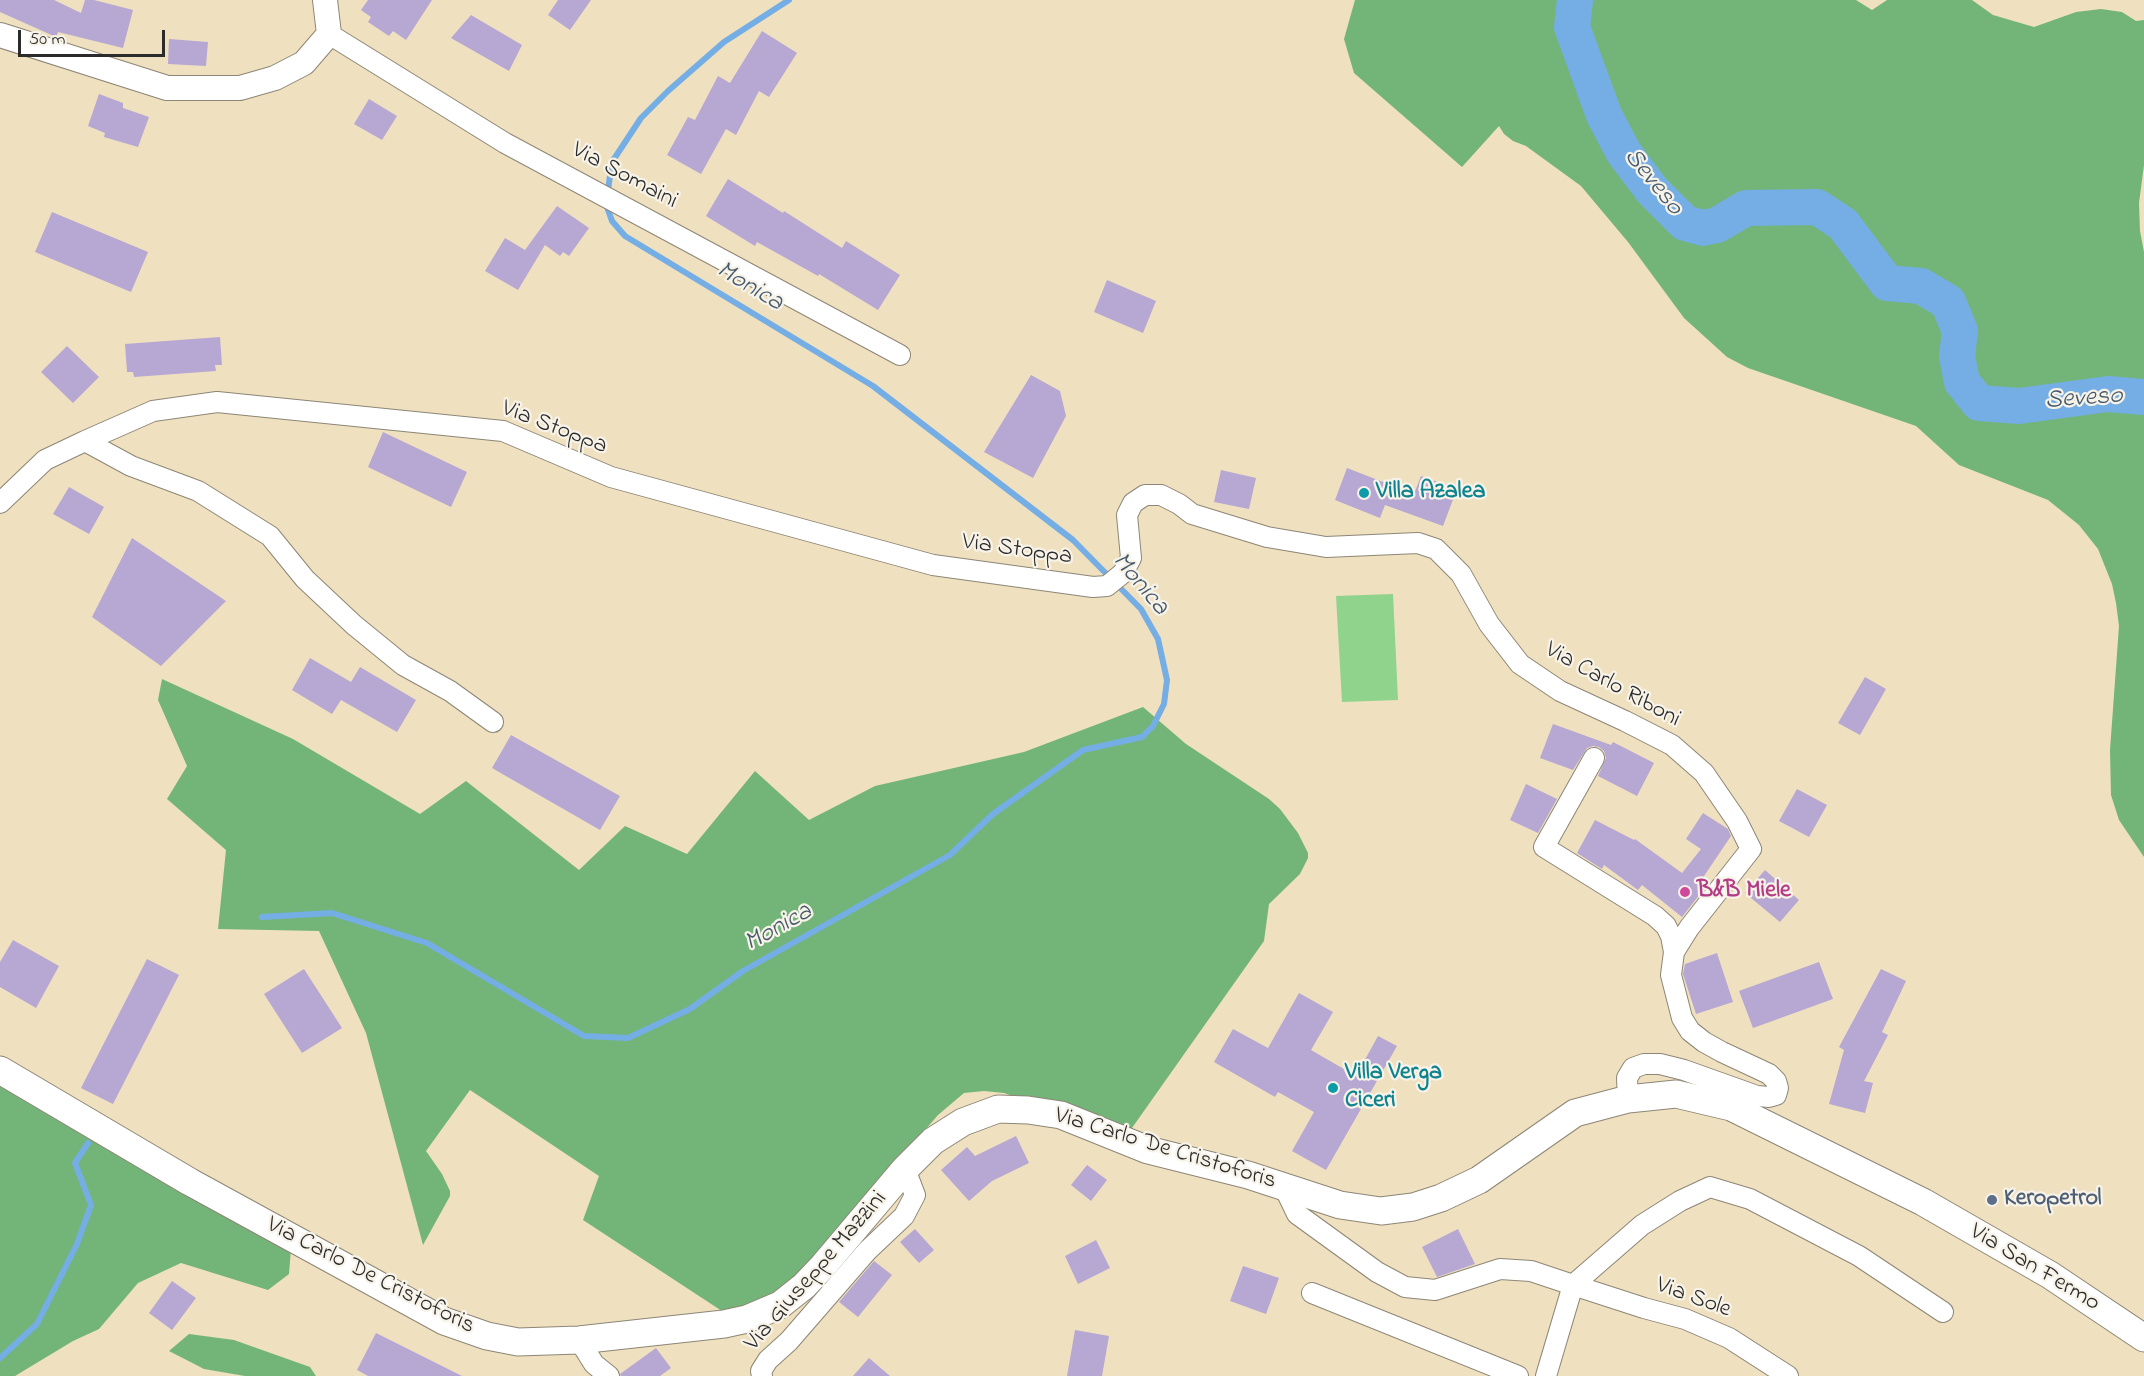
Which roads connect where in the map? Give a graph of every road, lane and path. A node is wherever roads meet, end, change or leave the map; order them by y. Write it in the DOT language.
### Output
graph roads {
  1 [pos="325,0"];
  2 [pos="329,34"];
  3 [pos="0,35"];
  4 [pos="900,355"];
  5 [pos="85,441"];
  6 [pos="0,503"];
  7 [pos="1107,586"];
  8 [pos="493,722"];
  9 [pos="1594,758"];
  10 [pos="1674,952"];
  11 [pos="0,1070"];
  12 [pos="1628,1099"];
  13 [pos="905,1169"];
  14 [pos="1284,1187"];
  15 [pos="1923,1202"];
  16 [pos="1573,1285"];
  17 [pos="1312,1293"];
  18 [pos="1943,1312"];
  19 [pos="2144,1338"];
  20 [pos="579,1340"];
  21 [pos="609,1376"];
  22 [pos="762,1376"];
  23 [pos="1518,1376"];
  24 [pos="1546,1376"];
  25 [pos="1788,1376"];
  1 -- 2 [label="street"];
  2 -- 3 [label="street"];
  2 -- 4 [label="street, Via Somaini"];
  5 -- 6 [label="street, Via Stoppa"];
  5 -- 7 [label="street, Via Stoppa"];
  5 -- 8 [label="street"];
  7 -- 10 [label="street, Via Carlo Riboni"];
  9 -- 10 [label="street"];
  10 -- 12 [label="street"];
  11 -- 20 [label="main road, Via Carlo De Cristoforis"];
  12 -- 14 [label="main road, Via Carlo De Cristoforis"];
  12 -- 15 [label="main road, Via Carlo De Cristoforis"];
  13 -- 14 [label="main road, Via Carlo De Cristoforis"];
  13 -- 20 [label="main road, Via Carlo De Cristoforis"];
  13 -- 22 [label="street, Via Giuseppe Mazzini"];
  14 -- 16 [label="street, Via Sole"];
  15 -- 19 [label="main road, Via San Fermo"];
  16 -- 18 [label="street"];
  16 -- 24 [label="street"];
  16 -- 25 [label="street, Via Sole"];
  17 -- 23 [label="street"];
  20 -- 21 [label="street"];
}
